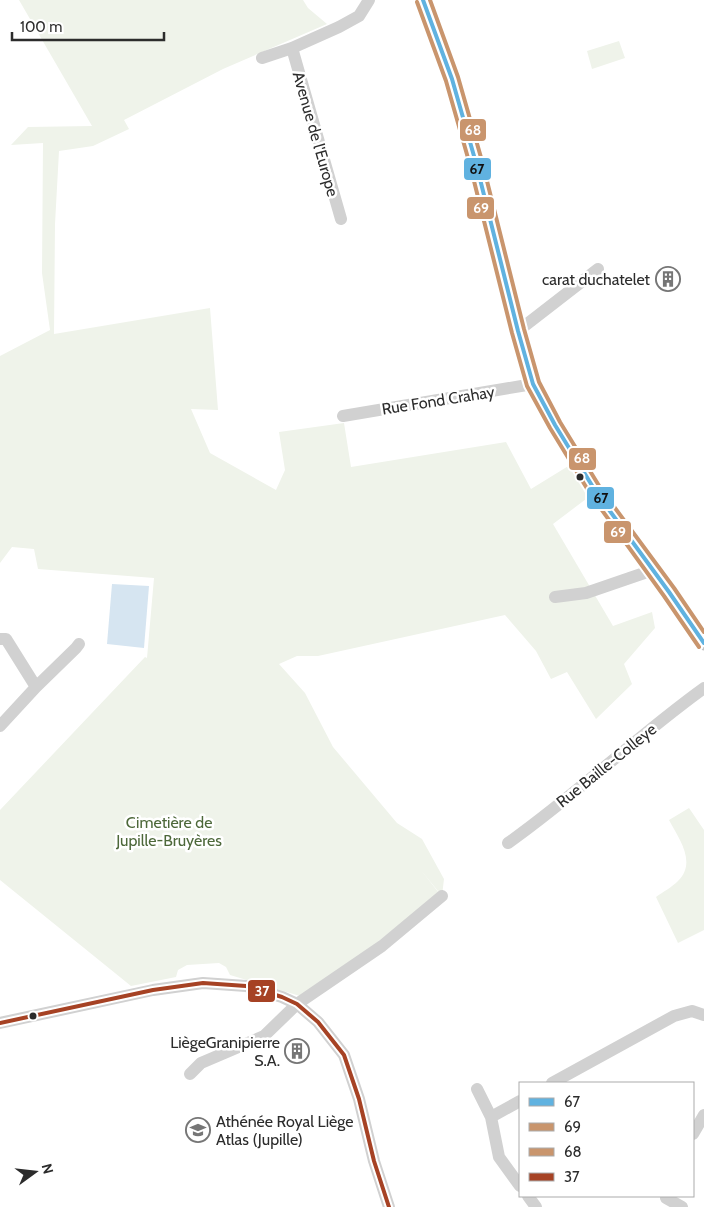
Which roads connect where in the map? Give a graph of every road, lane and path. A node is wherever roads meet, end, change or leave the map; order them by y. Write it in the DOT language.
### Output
graph roads {
  1 [pos="369,0"];
  2 [pos="423,0"];
  3 [pos="292,48"];
  4 [pos="262,58"];
  5 [pos="341,219"];
  6 [pos="598,269"];
  7 [pos="518,331"];
  8 [pos="533,384"];
  9 [pos="342,416"];
  10 [pos="653,570"];
  11 [pos="555,597"];
  12 [pos="0,639"];
  13 [pos="704,643"];
  14 [pos="79,644"];
  15 [pos="36,688"];
  16 [pos="704,688"];
  17 [pos="0,726"];
  18 [pos="508,843"];
  19 [pos="442,896"];
  20 [pos="297,1004"];
  21 [pos="704,1015"];
  22 [pos="0,1023"];
  23 [pos="190,1074"];
  24 [pos="554,1082"];
  25 [pos="477,1089"];
  26 [pos="519,1102"];
  27 [pos="704,1115"];
  28 [pos="491,1117"];
  29 [pos="694,1132"];
  30 [pos="519,1185"];
  31 [pos="665,1200"];
  32 [pos="389,1207"];
  33 [pos="682,1207"];
  1 -- 3 [label="street"];
  2 -- 7 [label="main road"];
  3 -- 4 [label="street"];
  3 -- 5 [label="street, Avenue de l'Europe"];
  6 -- 7 [label="street"];
  7 -- 8 [label="main road"];
  8 -- 9 [label="street, Rue Fond Crahay"];
  8 -- 10 [label="main road"];
  10 -- 11 [label="street"];
  10 -- 13 [label="main road"];
  12 -- 15 [label="street"];
  14 -- 15 [label="street"];
  15 -- 17 [label="street"];
  16 -- 18 [label="street, Rue Baille-Colleye"];
  19 -- 20 [label="street"];
  20 -- 22 [label="street"];
  20 -- 23 [label="street"];
  20 -- 32 [label="street"];
  21 -- 24 [label="street"];
  25 -- 28 [label="street"];
  26 -- 28 [label="street"];
  27 -- 29 [label="street"];
  28 -- 30 [label="street"];
  31 -- 33 [label="street"];
}
